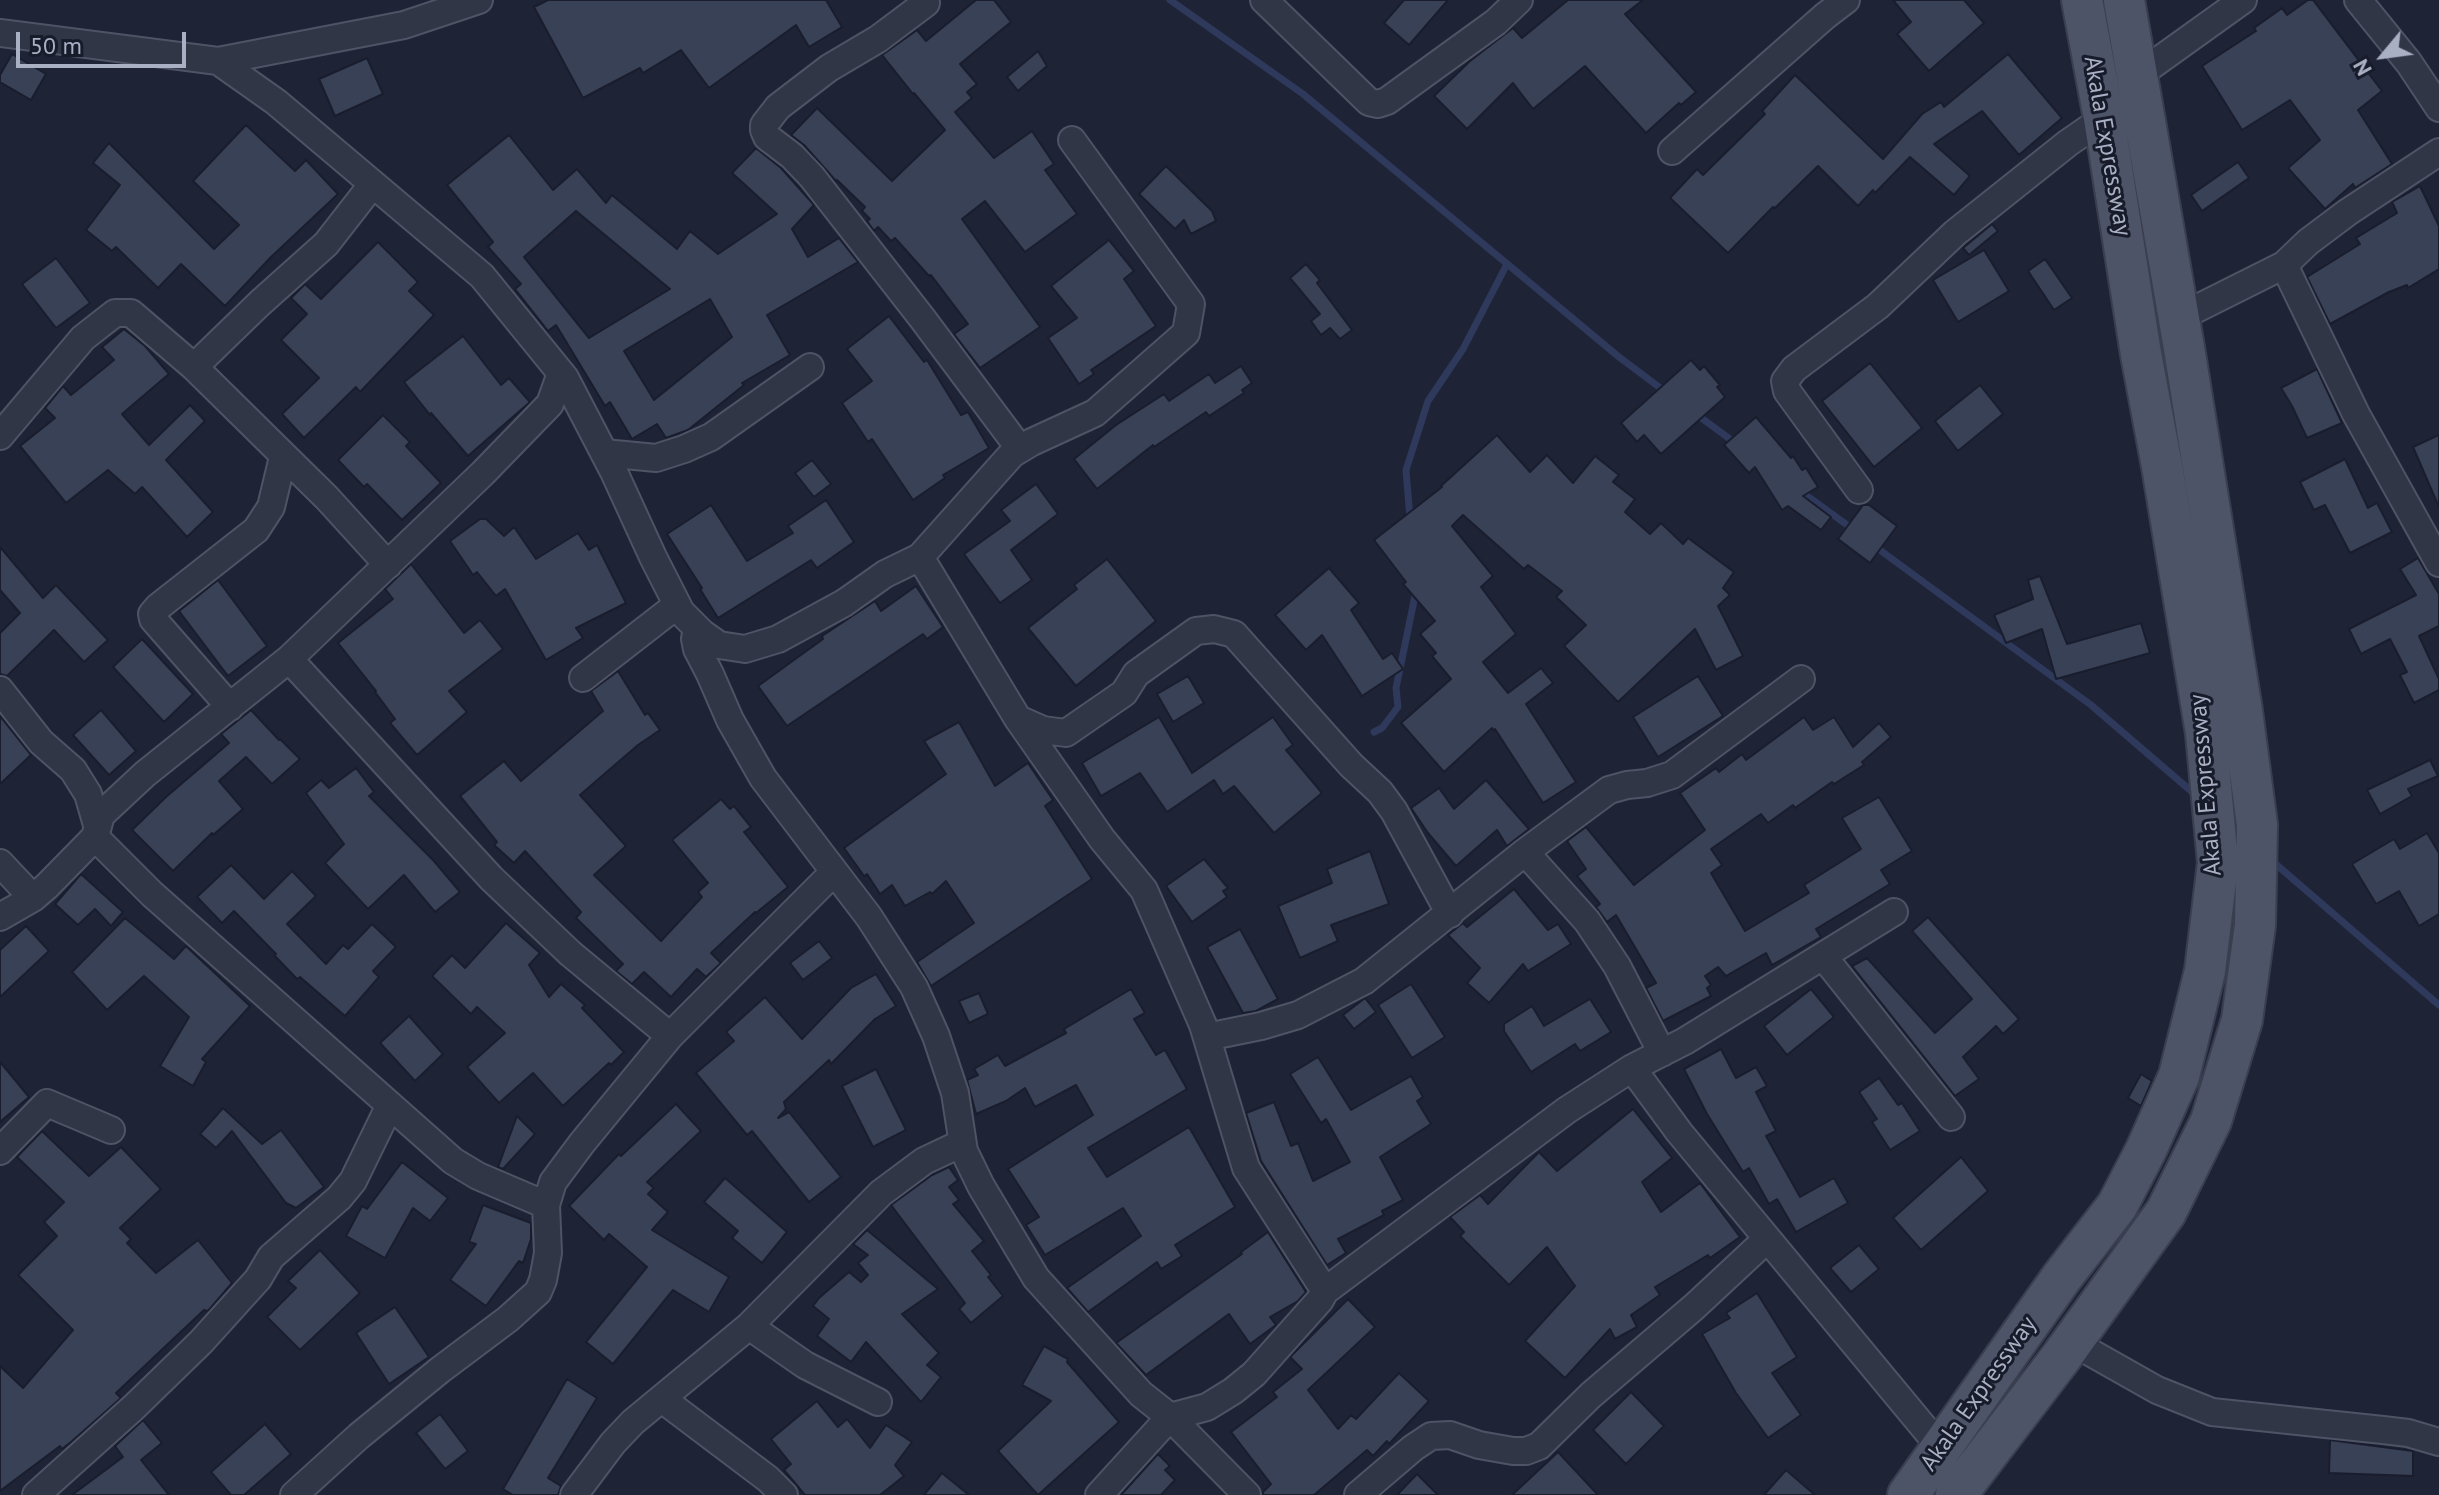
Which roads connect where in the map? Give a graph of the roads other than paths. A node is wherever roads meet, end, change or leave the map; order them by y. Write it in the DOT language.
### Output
graph roads {
  1 [pos="479,0"];
  2 [pos="1264,0"];
  3 [pos="1519,0"];
  4 [pos="1846,0"];
  5 [pos="2082,0"];
  6 [pos="2124,0"];
  7 [pos="2243,0"];
  8 [pos="2358,0"];
  9 [pos="926,3"];
  10 [pos="1,39"];
  11 [pos="218,61"];
  12 [pos="2137,76"];
  13 [pos="2439,108"];
  14 [pos="2104,118"];
  15 [pos="1072,140"];
  16 [pos="1672,151"];
  17 [pos="2439,152"];
  18 [pos="372,185"];
  19 [pos="2284,265"];
  20 [pos="2181,333"];
  21 [pos="2141,354"];
  22 [pos="194,367"];
  23 [pos="810,367"];
  24 [pos="563,402"];
  25 [pos="0,436"];
  26 [pos="1020,449"];
  27 [pos="604,453"];
  28 [pos="283,457"];
  29 [pos="1859,490"];
  30 [pos="920,557"];
  31 [pos="2439,563"];
  32 [pos="388,565"];
  33 [pos="677,605"];
  34 [pos="697,628"];
  35 [pos="738,648"];
  36 [pos="289,659"];
  37 [pos="710,674"];
  38 [pos="583,678"];
  39 [pos="1801,679"];
  40 [pos="0,690"];
  41 [pos="230,707"];
  42 [pos="1018,719"];
  43 [pos="96,831"];
  44 [pos="2244,849"];
  45 [pos="1525,852"];
  46 [pos="0,863"];
  47 [pos="834,872"];
  48 [pos="33,898"];
  49 [pos="1894,912"];
  50 [pos="1450,914"];
  51 [pos="0,917"];
  52 [pos="1823,956"];
  53 [pos="670,1036"];
  54 [pos="1207,1037"];
  55 [pos="1662,1053"];
  56 [pos="1632,1068"];
  57 [pos="390,1105"];
  58 [pos="1951,1117"];
  59 [pos="111,1130"];
  60 [pos="962,1143"];
  61 [pos="0,1151"];
  62 [pos="546,1205"];
  63 [pos="1767,1239"];
  64 [pos="1325,1291"];
  65 [pos="749,1326"];
  66 [pos="2072,1342"];
  67 [pos="662,1399"];
  68 [pos="878,1402"];
  69 [pos="1170,1417"];
  70 [pos="2439,1442"];
  71 [pos="1941,1448"];
  72 [pos="36,1495"];
  73 [pos="294,1495"];
  74 [pos="574,1495"];
  75 [pos="784,1495"];
  76 [pos="1099,1495"];
  77 [pos="1247,1495"];
  78 [pos="1358,1495"];
  79 [pos="1908,1495"];
  80 [pos="1956,1495"];
  1 -- 11 [label="street"];
  2 -- 3 [label="street"];
  4 -- 16 [label="street"];
  5 -- 14 [label="main road, Akala Expressway"];
  6 -- 12 [label="main road, Akala Expressway"];
  7 -- 12 [label="street"];
  8 -- 13 [label="street"];
  9 -- 26 [label="street"];
  10 -- 11 [label="street"];
  11 -- 18 [label="street"];
  12 -- 20 [label="main road, Akala Expressway"];
  14 -- 21 [label="main road, Akala Expressway"];
  14 -- 29 [label="street"];
  15 -- 26 [label="street"];
  17 -- 19 [label="street"];
  18 -- 22 [label="street"];
  18 -- 24 [label="street"];
  19 -- 20 [label="street"];
  19 -- 31 [label="street"];
  20 -- 21 [label="main road"];
  20 -- 44 [label="main road, Akala Expressway"];
  21 -- 44 [label="main road, Akala Expressway"];
  22 -- 25 [label="street"];
  22 -- 28 [label="street"];
  23 -- 27 [label="street"];
  24 -- 27 [label="street"];
  24 -- 32 [label="street"];
  26 -- 30 [label="street"];
  27 -- 33 [label="street"];
  28 -- 32 [label="street"];
  28 -- 41 [label="street"];
  30 -- 35 [label="street"];
  30 -- 42 [label="street"];
  32 -- 36 [label="street"];
  33 -- 34 [label="street"];
  33 -- 38 [label="street"];
  34 -- 35 [label="street"];
  34 -- 37 [label="street"];
  35 -- 37 [label="street"];
  36 -- 41 [label="street"];
  36 -- 53 [label="street"];
  37 -- 47 [label="street"];
  39 -- 45 [label="street"];
  40 -- 43 [label="street"];
  41 -- 43 [label="street"];
  42 -- 50 [label="street"];
  42 -- 54 [label="street"];
  43 -- 48 [label="street"];
  43 -- 57 [label="street"];
  44 -- 66 [label="main road, Akala Expressway"];
  44 -- 71 [label="main road, Akala Expressway"];
  45 -- 50 [label="street"];
  45 -- 55 [label="street"];
  46 -- 48 [label="street"];
  47 -- 53 [label="street"];
  47 -- 60 [label="street"];
  48 -- 51 [label="street"];
  49 -- 52 [label="street"];
  50 -- 54 [label="street"];
  52 -- 55 [label="street"];
  52 -- 58 [label="street"];
  53 -- 62 [label="street"];
  54 -- 64 [label="street"];
  55 -- 56 [label="street"];
  56 -- 63 [label="street"];
  56 -- 64 [label="street"];
  57 -- 62 [label="street"];
  57 -- 72 [label="street"];
  59 -- 61 [label="street"];
  60 -- 65 [label="street"];
  60 -- 69 [label="street"];
  62 -- 73 [label="street"];
  63 -- 71 [label="street"];
  63 -- 78 [label="street"];
  64 -- 69 [label="street"];
  65 -- 67 [label="street"];
  65 -- 68 [label="street"];
  66 -- 70 [label="street"];
  66 -- 80 [label="main road, Akala Expressway"];
  67 -- 74 [label="street"];
  67 -- 75 [label="street"];
  69 -- 76 [label="street"];
  69 -- 77 [label="street"];
  71 -- 79 [label="main road, Akala Expressway"];
}
